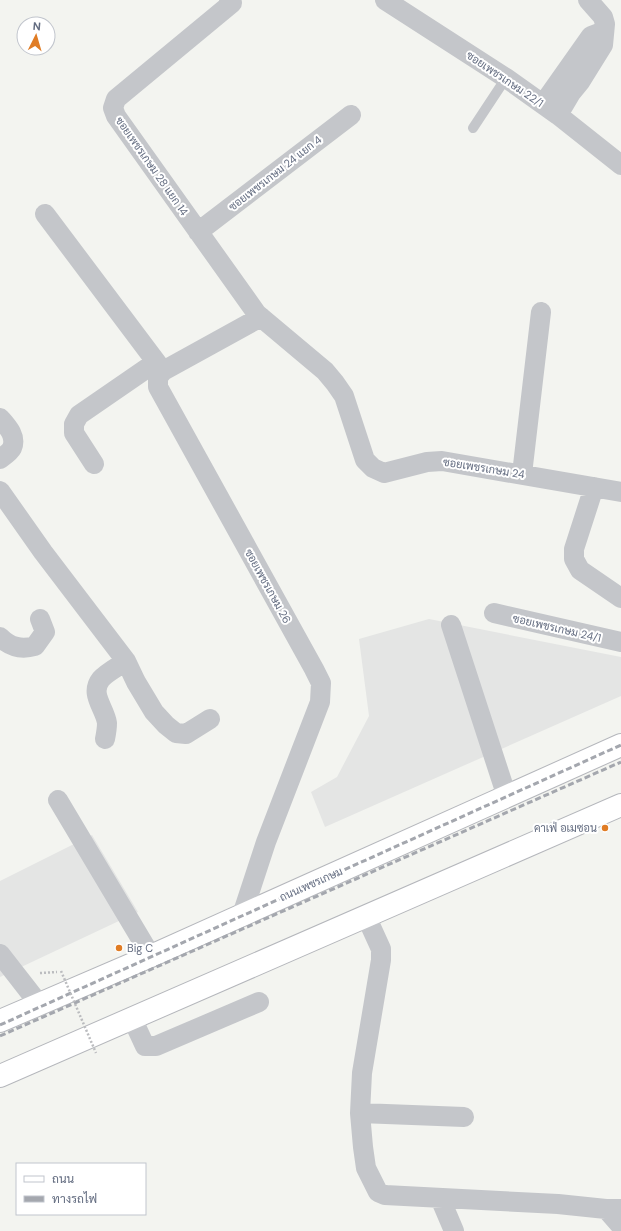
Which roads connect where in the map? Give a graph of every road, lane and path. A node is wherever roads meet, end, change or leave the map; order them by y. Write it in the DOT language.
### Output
graph roads {
  1 [pos="385,0"];
  2 [pos="588,0"];
  3 [pos="232,1"];
  4 [pos="610,28"];
  5 [pos="506,78"];
  6 [pos="550,110"];
  7 [pos="351,115"];
  8 [pos="472,128"];
  9 [pos="621,164"];
  10 [pos="45,214"];
  11 [pos="198,232"];
  12 [pos="541,312"];
  13 [pos="261,317"];
  14 [pos="160,367"];
  15 [pos="0,418"];
  16 [pos="6,454"];
  17 [pos="94,464"];
  18 [pos="522,474"];
  19 [pos="594,487"];
  20 [pos="0,491"];
  21 [pos="621,492"];
  22 [pos="621,598"];
  23 [pos="494,613"];
  24 [pos="40,619"];
  25 [pos="451,625"];
  26 [pos="0,637"];
  27 [pos="621,642"];
  28 [pos="126,660"];
  29 [pos="210,719"];
  30 [pos="105,739"];
  31 [pos="621,746"];
  32 [pos="507,796"];
  33 [pos="58,800"];
  34 [pos="621,805"];
  35 [pos="242,915"];
  36 [pos="366,916"];
  37 [pos="0,954"];
  38 [pos="151,956"];
  39 [pos="6,972"];
  40 [pos="39,973"];
  41 [pos="259,1002"];
  42 [pos="39,1004"];
  43 [pos="132,1018"];
  44 [pos="0,1020"];
  45 [pos="96,1053"];
  46 [pos="0,1076"];
  47 [pos="360,1113"];
  48 [pos="464,1117"];
  49 [pos="440,1198"];
  50 [pos="613,1209"];
  51 [pos="621,1226"];
  52 [pos="454,1231"];
  1 -- 5 [label="street, ซอยเพชรเกษม 22/1"];
  2 -- 4 [label="street"];
  3 -- 11 [label="street, ซอยเพชรเกษม 28 แยก 14"];
  4 -- 6 [label="street"];
  5 -- 6 [label="street, ซอยเพชรเกษม 22/1"];
  5 -- 8 [label="lane"];
  6 -- 9 [label="street, ซอยเพชรเกษม 22/1"];
  7 -- 11 [label="street, ซอยเพชรเกษม 24 แยก 4"];
  10 -- 14 [label="street"];
  11 -- 13 [label="street, ซอยเพชรเกษม 28 แยก 14"];
  12 -- 18 [label="street"];
  13 -- 14 [label="street"];
  13 -- 18 [label="street, ซอยเพชรเกษม 24"];
  14 -- 17 [label="street"];
  14 -- 35 [label="street, ซอยเพชรเกษม 26"];
  15 -- 16 [label="street"];
  18 -- 19 [label="street, ซอยเพชรเกษม 24"];
  19 -- 21 [label="street, ซอยเพชรเกษม 24"];
  19 -- 22 [label="street"];
  20 -- 28 [label="street"];
  23 -- 27 [label="street, ซอยเพชรเกษม 24/1"];
  24 -- 26 [label="street"];
  25 -- 32 [label="street"];
  28 -- 29 [label="street"];
  28 -- 30 [label="street"];
  31 -- 32 [label="main road, ถนนเพชรเกษม"];
  32 -- 35 [label="main road, ถนนเพชรเกษม"];
  33 -- 38 [label="street"];
  34 -- 36 [label="main road"];
  35 -- 38 [label="main road, ถนนเพชรเกษม"];
  36 -- 43 [label="main road"];
  36 -- 47 [label="street"];
  37 -- 39 [label="street"];
  38 -- 42 [label="main road, ถนนเพชรเกษม"];
  39 -- 42 [label="street"];
  40 -- 45 [label="path, bridge"];
  41 -- 43 [label="street"];
  42 -- 44 [label="main road, ถนนเพชรเกษม"];
  43 -- 46 [label="main road"];
  47 -- 48 [label="street"];
  47 -- 49 [label="street"];
  49 -- 50 [label="street"];
  49 -- 52 [label="street"];
  50 -- 51 [label="street"];
}
